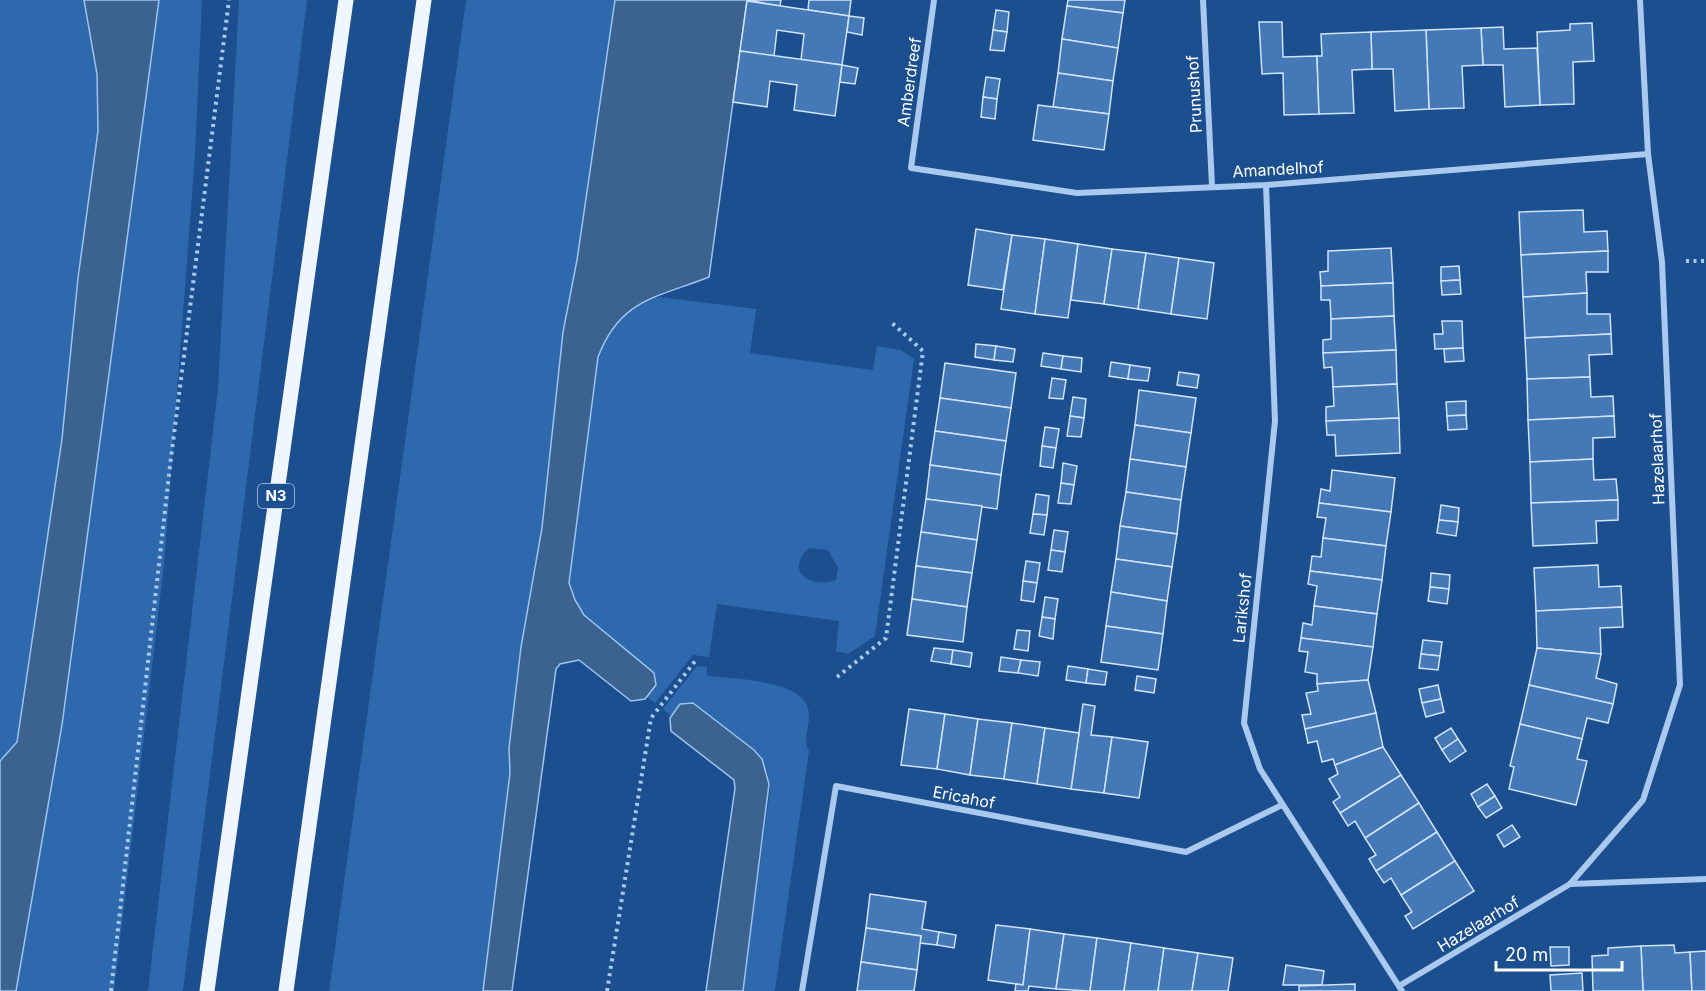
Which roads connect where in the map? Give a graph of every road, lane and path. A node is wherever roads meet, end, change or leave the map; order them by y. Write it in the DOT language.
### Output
graph roads {
  1 [pos="229,0"];
  2 [pos="346,0"];
  3 [pos="424,0"];
  4 [pos="934,0"];
  5 [pos="1203,0"];
  6 [pos="1640,0"];
  7 [pos="1648,154"];
  8 [pos="911,168"];
  9 [pos="1266,185"];
  10 [pos="1212,186"];
  11 [pos="892,324"];
  12 [pos="696,660"];
  13 [pos="837,677"];
  14 [pos="1282,804"];
  15 [pos="1706,879"];
  16 [pos="1570,884"];
  17 [pos="1401,988"];
  18 [pos="111,991"];
  19 [pos="207,991"];
  20 [pos="286,991"];
  21 [pos="607,991"];
  22 [pos="802,991"];
  1 -- 18 [label="path"];
  2 -- 19 [label="main road, N3"];
  3 -- 20 [label="main road"];
  4 -- 8 [label="street, Amberdreef"];
  5 -- 10 [label="street, Prunushof"];
  6 -- 7 [label="street, Hazelaarhof"];
  7 -- 9 [label="street, Amandelhof"];
  7 -- 16 [label="street, Hazelaarhof"];
  8 -- 10 [label="street, Amandelhof"];
  9 -- 10 [label="street, Amandelhof"];
  9 -- 14 [label="street, Larikshof"];
  11 -- 13 [label="path"];
  12 -- 21 [label="path"];
  14 -- 17 [label="street, Larikshof"];
  14 -- 22 [label="street, Ericahof"];
  15 -- 16 [label="street, Hazelaarhof"];
  16 -- 17 [label="street, Hazelaarhof"];
}
